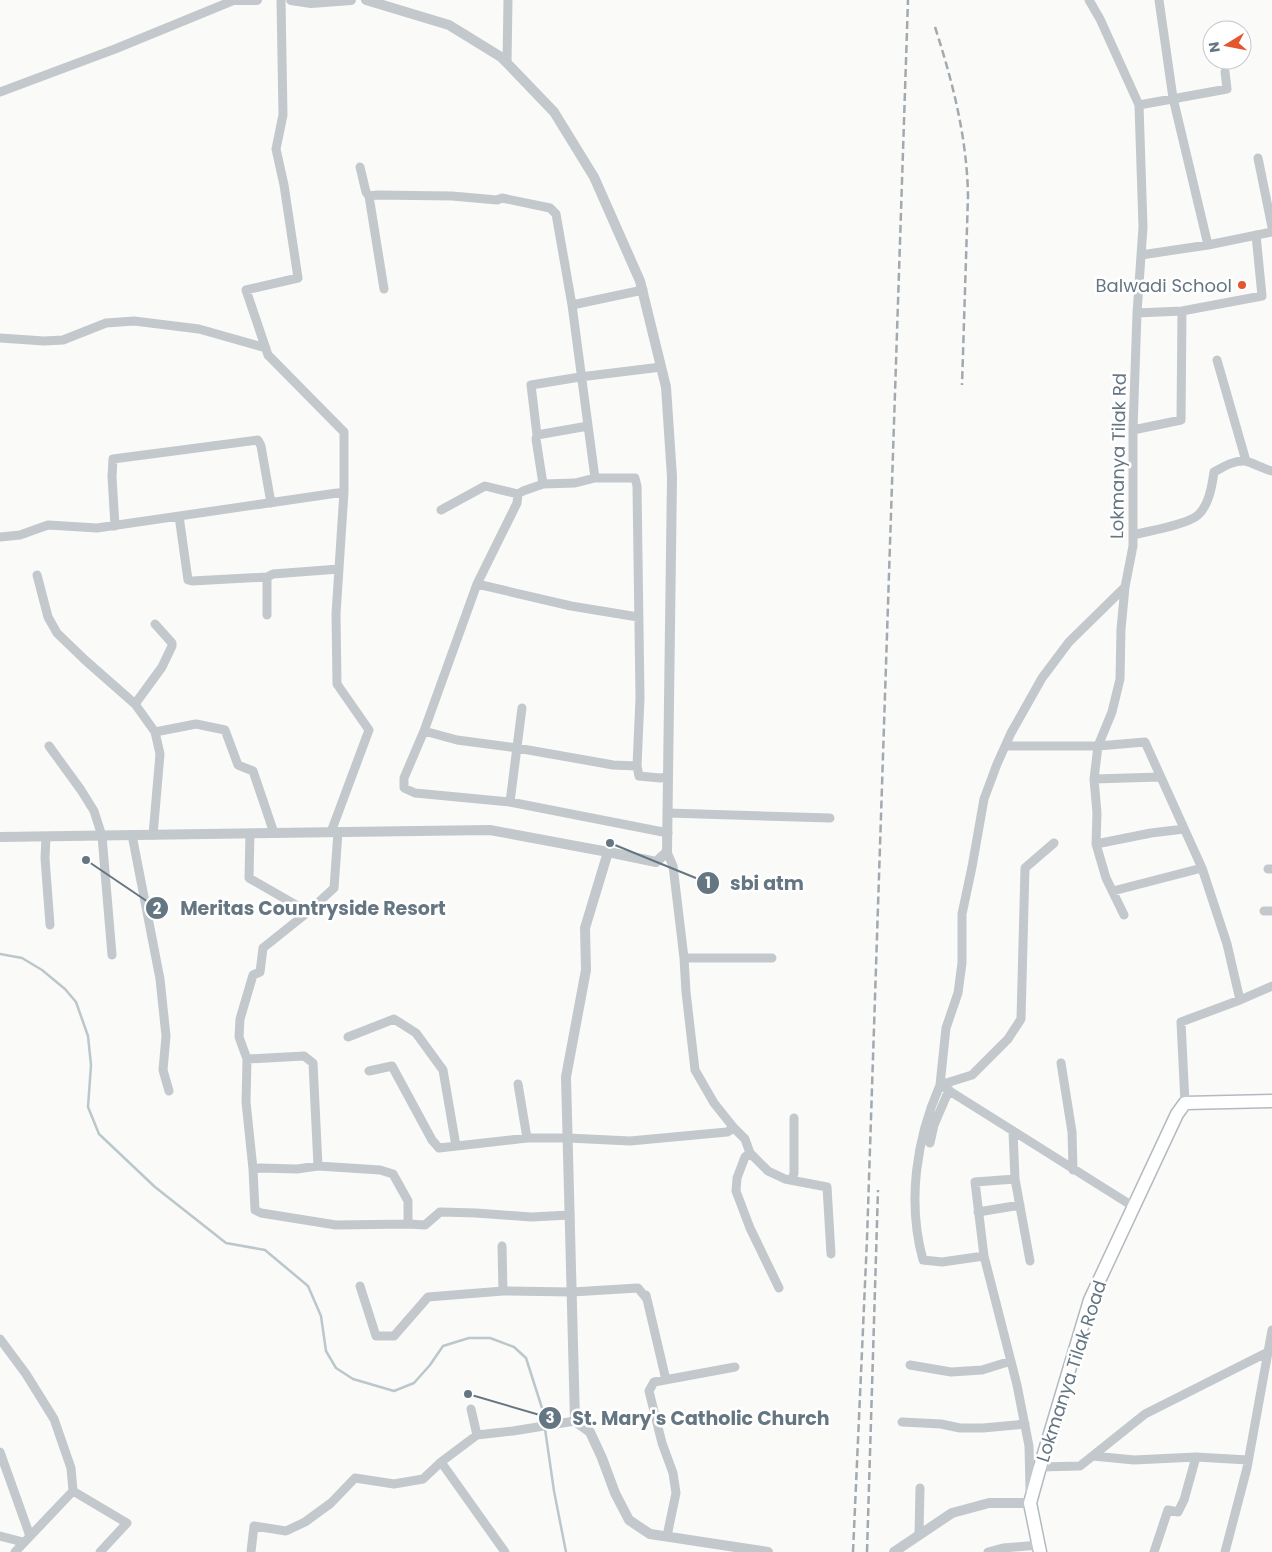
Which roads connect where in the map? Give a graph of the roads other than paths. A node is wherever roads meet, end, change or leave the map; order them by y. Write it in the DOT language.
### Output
graph roads {
  1 [pos="231,0"];
  2 [pos="257,0"];
  3 [pos="280,0"];
  4 [pos="291,0"];
  5 [pos="351,0"];
  6 [pos="366,0"];
  7 [pos="508,0"];
  8 [pos="1089,0"];
  9 [pos="1159,0"];
  10 [pos="507,63"];
  11 [pos="1225,72"];
  12 [pos="0,92"];
  13 [pos="1173,98"];
  14 [pos="1139,105"];
  15 [pos="1258,158"];
  16 [pos="360,167"];
  17 [pos="369,196"];
  18 [pos="1272,227"];
  19 [pos="1272,232"];
  20 [pos="1256,235"];
  21 [pos="1208,244"];
  22 [pos="1141,255"];
  23 [pos="384,289"];
  24 [pos="643,290"];
  25 [pos="572,305"];
  26 [pos="1182,311"];
  27 [pos="1137,313"];
  28 [pos="0,338"];
  29 [pos="266,348"];
  30 [pos="1217,360"];
  31 [pos="661,367"];
  32 [pos="580,376"];
  33 [pos="588,426"];
  34 [pos="1134,430"];
  35 [pos="537,435"];
  36 [pos="1246,461"];
  37 [pos="1272,471"];
  38 [pos="595,478"];
  39 [pos="543,484"];
  40 [pos="344,492"];
  41 [pos="518,494"];
  42 [pos="271,503"];
  43 [pos="441,510"];
  44 [pos="179,516"];
  45 [pos="115,526"];
  46 [pos="1133,535"];
  47 [pos="0,537"];
  48 [pos="339,569"];
  49 [pos="37,574"];
  50 [pos="267,577"];
  51 [pos="477,584"];
  52 [pos="1125,587"];
  53 [pos="267,615"];
  54 [pos="638,617"];
  55 [pos="155,624"];
  56 [pos="135,704"];
  57 [pos="522,708"];
  58 [pos="424,731"];
  59 [pos="155,732"];
  60 [pos="49,746"];
  61 [pos="1005,746"];
  62 [pos="1098,746"];
  63 [pos="517,748"];
  64 [pos="637,766"];
  65 [pos="668,777"];
  66 [pos="1160,777"];
  67 [pos="1094,779"];
  68 [pos="510,802"];
  69 [pos="668,813"];
  70 [pos="830,818"];
  71 [pos="1184,829"];
  72 [pos="334,832"];
  73 [pos="250,833"];
  74 [pos="274,833"];
  75 [pos="668,833"];
  76 [pos="132,835"];
  77 [pos="153,835"];
  78 [pos="102,836"];
  79 [pos="0,837"];
  80 [pos="46,837"];
  81 [pos="1054,843"];
  82 [pos="1096,844"];
  83 [pos="608,852"];
  84 [pos="667,852"];
  85 [pos="1202,868"];
  86 [pos="1112,891"];
  87 [pos="308,912"];
  88 [pos="1124,915"];
  89 [pos="50,925"];
  90 [pos="112,955"];
  91 [pos="684,958"];
  92 [pos="772,958"];
  93 [pos="1272,986"];
  94 [pos="1240,1000"];
  95 [pos="348,1036"];
  96 [pos="247,1059"];
  97 [pos="1061,1063"];
  98 [pos="369,1071"];
  99 [pos="518,1084"];
  100 [pos="940,1085"];
  101 [pos="949,1090"];
  102 [pos="169,1092"];
  103 [pos="1272,1101"];
  104 [pos="1185,1103"];
  105 [pos="794,1118"];
  106 [pos="734,1128"];
  107 [pos="1012,1132"];
  108 [pos="527,1138"];
  109 [pos="568,1138"];
  110 [pos="930,1143"];
  111 [pos="456,1146"];
  112 [pos="750,1153"];
  113 [pos="318,1166"];
  114 [pos="253,1169"];
  115 [pos="1073,1170"];
  116 [pos="1015,1179"];
  117 [pos="792,1180"];
  118 [pos="1020,1205"];
  119 [pos="1134,1207"];
  120 [pos="978,1212"];
  121 [pos="570,1215"];
  122 [pos="408,1224"];
  123 [pos="502,1246"];
  124 [pos="831,1254"];
  125 [pos="984,1256"];
  126 [pos="1030,1261"];
  127 [pos="360,1286"];
  128 [pos="779,1288"];
  129 [pos="503,1291"];
  130 [pos="572,1292"];
  131 [pos="1272,1330"];
  132 [pos="0,1340"];
  133 [pos="1268,1352"];
  134 [pos="1011,1361"];
  135 [pos="910,1365"];
  136 [pos="735,1367"];
  137 [pos="1268,1374"];
  138 [pos="666,1380"];
  139 [pos="471,1409"];
  140 [pos="575,1421"];
  141 [pos="902,1422"];
  142 [pos="1025,1424"];
  143 [pos="476,1435"];
  144 [pos="0,1452"];
  145 [pos="1093,1456"];
  146 [pos="1196,1458"];
  147 [pos="1248,1460"];
  148 [pos="441,1462"];
  149 [pos="1040,1467"];
  150 [pos="920,1488"];
  151 [pos="73,1491"];
  152 [pos="1030,1503"];
  153 [pos="0,1536"];
  154 [pos="667,1536"];
  155 [pos="919,1536"];
  156 [pos="27,1539"];
  157 [pos="1040,1549"];
  158 [pos="15,1552"];
  159 [pos="101,1552"];
  160 [pos="251,1552"];
  161 [pos="505,1552"];
  162 [pos="768,1552"];
  163 [pos="894,1552"];
  164 [pos="988,1552"];
  165 [pos="1154,1552"];
  166 [pos="1225,1552"];
  1 -- 2 [label="street"];
  1 -- 12 [label="street"];
  3 -- 29 [label="street"];
  4 -- 5 [label="street"];
  6 -- 10 [label="street"];
  7 -- 10 [label="street"];
  8 -- 14 [label="street, Lokmanya Tilak Rd"];
  9 -- 13 [label="street"];
  10 -- 24 [label="street"];
  11 -- 13 [label="street"];
  13 -- 14 [label="street"];
  13 -- 21 [label="street"];
  14 -- 22 [label="street, Lokmanya Tilak Rd"];
  15 -- 18 [label="street"];
  16 -- 17 [label="street"];
  17 -- 23 [label="street"];
  17 -- 25 [label="street"];
  19 -- 20 [label="street"];
  20 -- 21 [label="street"];
  20 -- 26 [label="street"];
  21 -- 22 [label="street"];
  22 -- 27 [label="street, Lokmanya Tilak Rd"];
  24 -- 25 [label="street"];
  24 -- 31 [label="street"];
  25 -- 32 [label="street"];
  26 -- 27 [label="street"];
  26 -- 34 [label="street"];
  27 -- 34 [label="street, Lokmanya Tilak Rd"];
  28 -- 29 [label="street"];
  29 -- 40 [label="street"];
  30 -- 36 [label="street"];
  31 -- 32 [label="street"];
  31 -- 65 [label="street"];
  32 -- 33 [label="street"];
  32 -- 35 [label="street"];
  33 -- 35 [label="street"];
  33 -- 38 [label="street"];
  34 -- 46 [label="street, Lokmanya Tilak Rd"];
  35 -- 39 [label="street"];
  36 -- 37 [label="street"];
  36 -- 46 [label="street"];
  38 -- 39 [label="street"];
  38 -- 54 [label="street"];
  39 -- 41 [label="street"];
  40 -- 42 [label="street"];
  40 -- 48 [label="street"];
  41 -- 43 [label="street"];
  41 -- 51 [label="street"];
  42 -- 44 [label="street"];
  42 -- 45 [label="street"];
  44 -- 45 [label="street"];
  44 -- 50 [label="street"];
  45 -- 47 [label="street"];
  46 -- 52 [label="street, Lokmanya Tilak Rd"];
  48 -- 50 [label="street"];
  48 -- 72 [label="street"];
  49 -- 56 [label="street"];
  50 -- 53 [label="street"];
  51 -- 54 [label="street"];
  51 -- 58 [label="street"];
  52 -- 61 [label="street"];
  52 -- 62 [label="street, Lokmanya Tilak Rd"];
  54 -- 64 [label="street"];
  55 -- 56 [label="street"];
  56 -- 59 [label="street"];
  57 -- 63 [label="street"];
  58 -- 63 [label="street"];
  58 -- 68 [label="street"];
  59 -- 74 [label="street"];
  59 -- 77 [label="street"];
  60 -- 78 [label="street"];
  61 -- 62 [label="street"];
  61 -- 100 [label="street"];
  62 -- 66 [label="street"];
  62 -- 67 [label="street, Lokmanya Tilak Rd"];
  63 -- 64 [label="street"];
  63 -- 68 [label="street"];
  64 -- 65 [label="street"];
  65 -- 69 [label="street"];
  66 -- 67 [label="street"];
  66 -- 71 [label="street"];
  67 -- 82 [label="street, Lokmanya Tilak Rd"];
  68 -- 75 [label="street"];
  69 -- 70 [label="street"];
  69 -- 75 [label="street"];
  71 -- 82 [label="street"];
  71 -- 85 [label="street"];
  72 -- 74 [label="street"];
  72 -- 83 [label="street"];
  72 -- 87 [label="street"];
  73 -- 74 [label="street"];
  73 -- 77 [label="street"];
  73 -- 87 [label="street"];
  75 -- 84 [label="street"];
  76 -- 77 [label="street"];
  76 -- 78 [label="street"];
  76 -- 102 [label="street"];
  78 -- 80 [label="street"];
  78 -- 90 [label="street"];
  79 -- 80 [label="street"];
  80 -- 89 [label="street"];
  81 -- 100 [label="street"];
  82 -- 86 [label="street, Lokmanya Tilak Rd"];
  83 -- 84 [label="street"];
  83 -- 109 [label="street"];
  84 -- 91 [label="street"];
  85 -- 86 [label="street"];
  85 -- 94 [label="street"];
  86 -- 88 [label="street, Lokmanya Tilak Rd"];
  87 -- 96 [label="street"];
  91 -- 92 [label="street"];
  91 -- 106 [label="street"];
  93 -- 94 [label="street"];
  94 -- 104 [label="street"];
  95 -- 111 [label="street"];
  96 -- 113 [label="street"];
  96 -- 114 [label="street"];
  97 -- 115 [label="street"];
  98 -- 111 [label="street"];
  99 -- 108 [label="street"];
  100 -- 101 [label="street"];
  100 -- 125 [label="street"];
  101 -- 107 [label="street"];
  101 -- 110 [label="street"];
  103 -- 104 [label="main road"];
  104 -- 119 [label="main road, Lokmanya Tilak Road"];
  105 -- 117 [label="street"];
  106 -- 109 [label="street"];
  106 -- 112 [label="street"];
  107 -- 115 [label="street"];
  107 -- 116 [label="street"];
  108 -- 109 [label="street"];
  108 -- 111 [label="street"];
  109 -- 121 [label="street"];
  112 -- 117 [label="street"];
  112 -- 128 [label="street"];
  113 -- 114 [label="street"];
  113 -- 122 [label="street"];
  114 -- 122 [label="street"];
  115 -- 119 [label="street"];
  116 -- 118 [label="street"];
  116 -- 120 [label="street"];
  117 -- 124 [label="street"];
  118 -- 120 [label="street"];
  118 -- 126 [label="street"];
  119 -- 149 [label="main road, Lokmanya Tilak Road"];
  120 -- 125 [label="street"];
  121 -- 122 [label="street"];
  121 -- 130 [label="street"];
  123 -- 129 [label="street"];
  125 -- 134 [label="street"];
  127 -- 129 [label="street"];
  129 -- 130 [label="street"];
  130 -- 138 [label="street"];
  130 -- 140 [label="street"];
  131 -- 133 [label="street"];
  132 -- 151 [label="street"];
  133 -- 137 [label="street"];
  133 -- 145 [label="street"];
  134 -- 135 [label="street"];
  134 -- 142 [label="street"];
  136 -- 138 [label="street"];
  137 -- 147 [label="street"];
  138 -- 154 [label="street"];
  139 -- 143 [label="street"];
  140 -- 143 [label="street"];
  140 -- 154 [label="street"];
  141 -- 142 [label="street"];
  142 -- 152 [label="street"];
  143 -- 148 [label="street"];
  144 -- 156 [label="street"];
  145 -- 146 [label="street"];
  145 -- 149 [label="street"];
  146 -- 147 [label="street"];
  146 -- 165 [label="street"];
  147 -- 166 [label="street"];
  148 -- 160 [label="street"];
  148 -- 161 [label="street"];
  149 -- 152 [label="main road, Lokmanya Tilak Road"];
  150 -- 155 [label="street"];
  151 -- 156 [label="street"];
  151 -- 159 [label="street"];
  152 -- 155 [label="street"];
  152 -- 157 [label="main road, Lokmanya Tilak Road"];
  153 -- 156 [label="street"];
  154 -- 162 [label="street"];
  155 -- 163 [label="street"];
  156 -- 158 [label="street"];
  157 -- 164 [label="street"];
}
